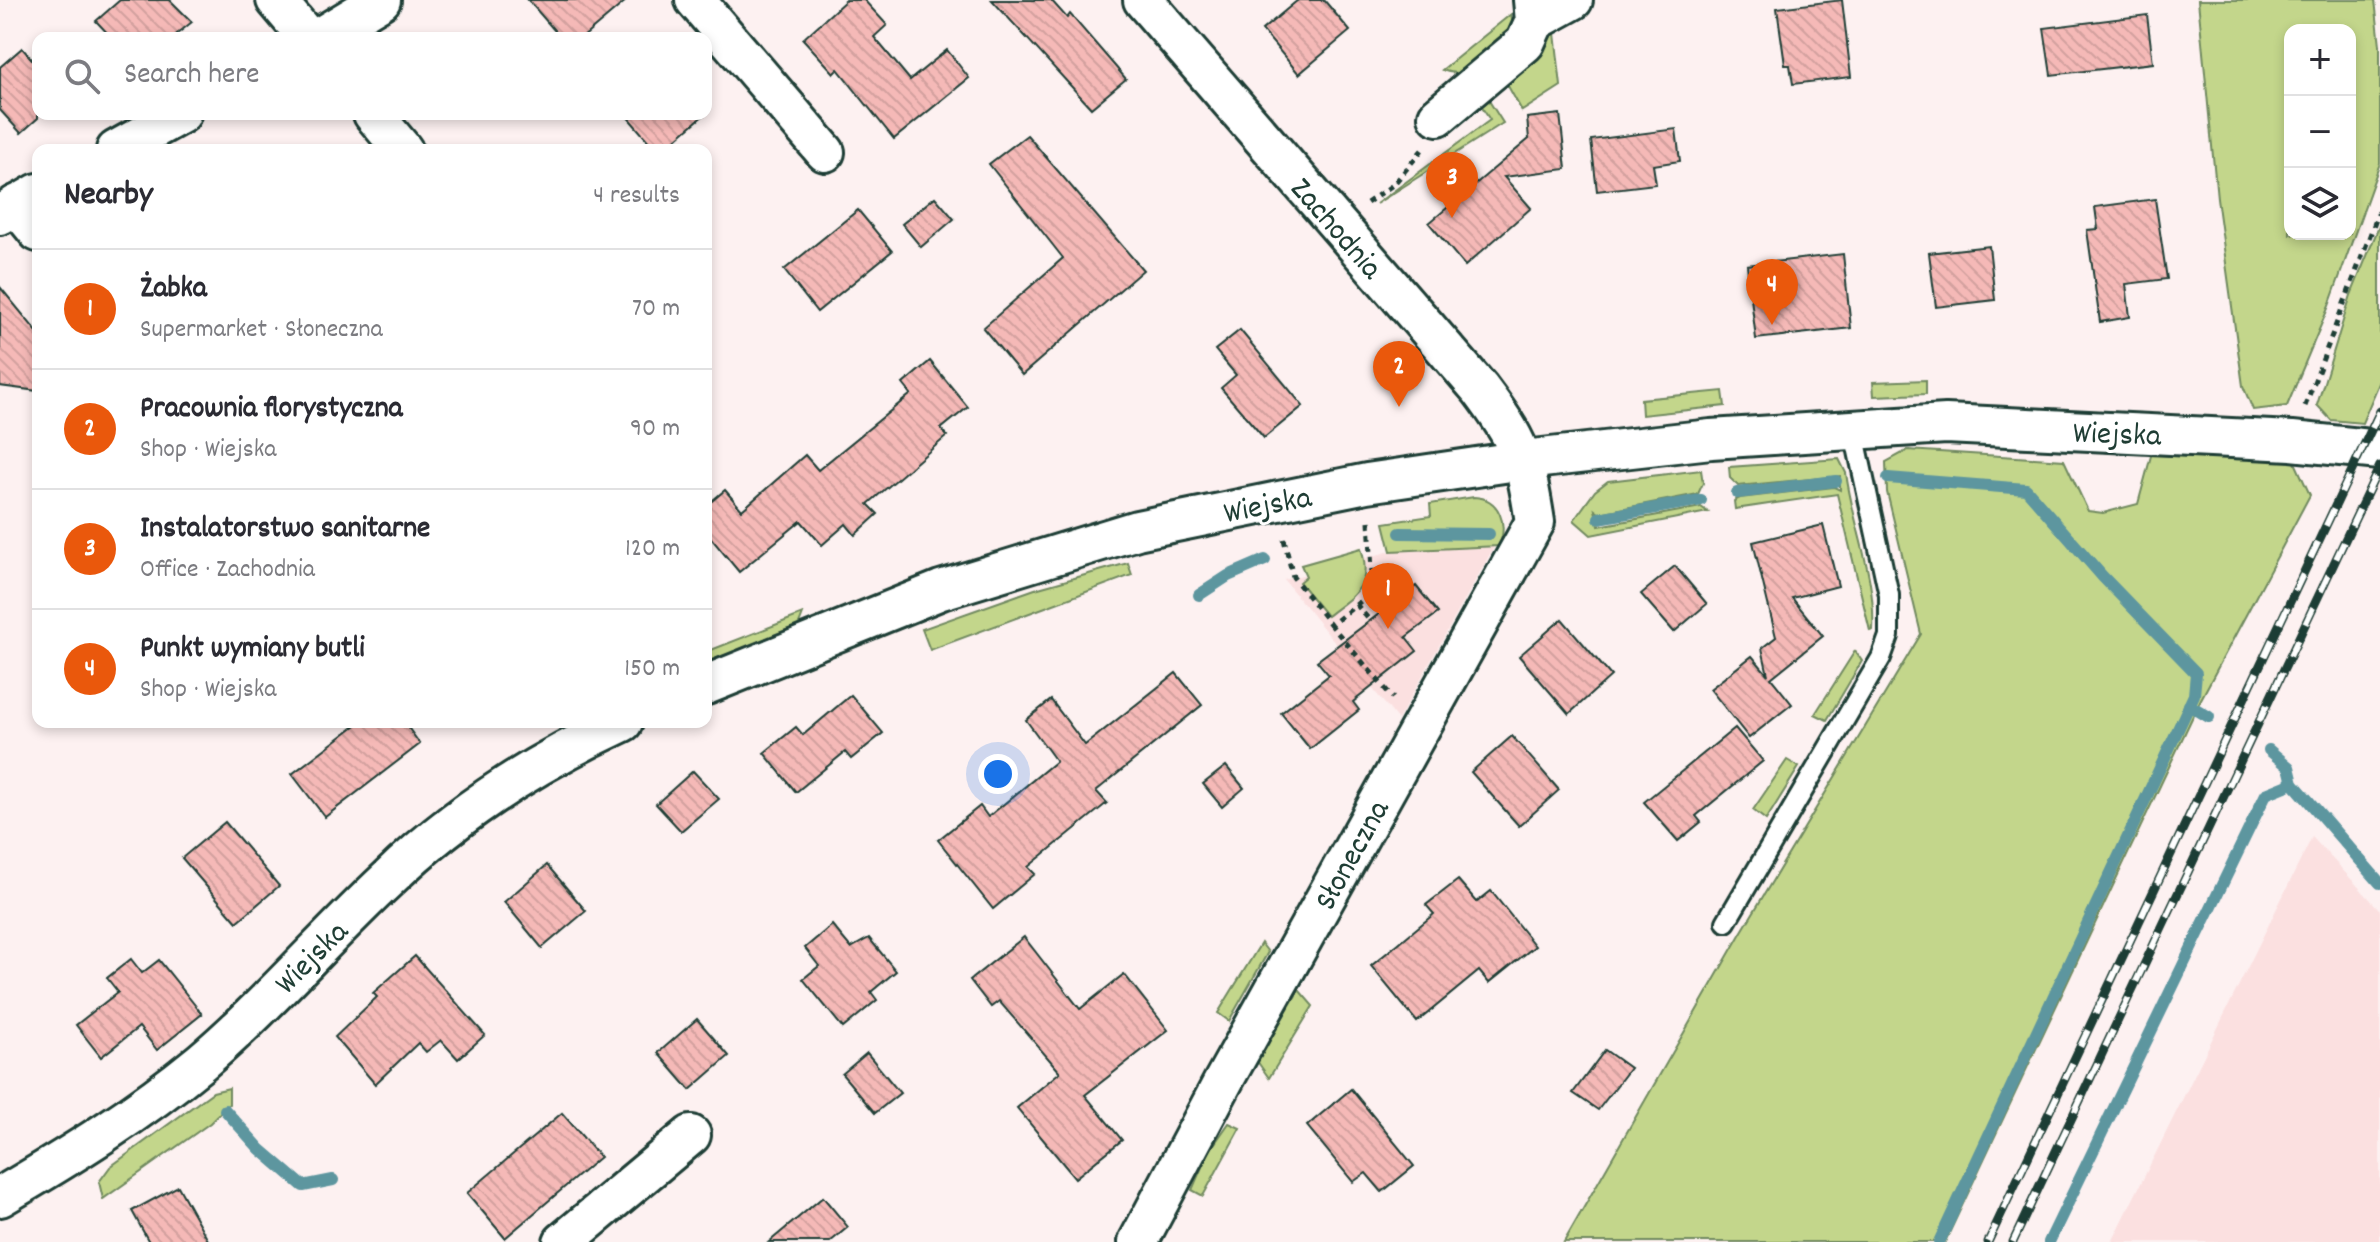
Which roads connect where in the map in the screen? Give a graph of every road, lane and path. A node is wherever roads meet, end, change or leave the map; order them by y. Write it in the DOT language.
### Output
graph roads {
  1 [pos="276,0"];
  2 [pos="381,0"];
  3 [pos="695,0"];
  4 [pos="1143,0"];
  5 [pos="1573,0"];
  6 [pos="1534,10"];
  7 [pos="303,32"];
  8 [pos="328,32"];
  9 [pos="1438,116"];
  10 [pos="170,120"];
  11 [pos="378,120"];
  12 [pos="127,144"];
  13 [pos="398,144"];
  14 [pos="825,152"];
  15 [pos="1362,207"];
  16 [pos="2380,209"];
  17 [pos="1853,428"];
  18 [pos="2292,441"];
  19 [pos="2380,450"];
  20 [pos="1524,460"];
  21 [pos="1368,508"];
  22 [pos="1281,526"];
  23 [pos="1356,604"];
  24 [pos="1370,621"];
  25 [pos="1331,625"];
  26 [pos="712,683"];
  27 [pos="611,728"];
  28 [pos="1420,729"];
  29 [pos="1726,922"];
  30 [pos="691,1135"];
  31 [pos="0,1197"];
  32 [pos="563,1242"];
  33 [pos="1138,1242"];
  1 -- 7 [label="street"];
  2 -- 8 [label="street"];
  3 -- 14 [label="street"];
  4 -- 20 [label="street, Zachodnia"];
  5 -- 6 [label="street"];
  6 -- 9 [label="street"];
  9 -- 15 [label="path"];
  10 -- 12 [label="street"];
  11 -- 13 [label="street"];
  16 -- 18 [label="path"];
  17 -- 18 [label="street, Wiejska"];
  17 -- 20 [label="street, Wiejska"];
  17 -- 29 [label="lane"];
  18 -- 19 [label="street, Wiejska"];
  20 -- 26 [label="street, Wiejska"];
  20 -- 28 [label="street, Słoneczna"];
  21 -- 23 [label="path"];
  22 -- 25 [label="path"];
  23 -- 24 [label="path"];
  23 -- 25 [label="path"];
  25 -- 28 [label="path"];
  27 -- 31 [label="street, Wiejska"];
  28 -- 33 [label="street, Słoneczna"];
  30 -- 32 [label="street"];
}
